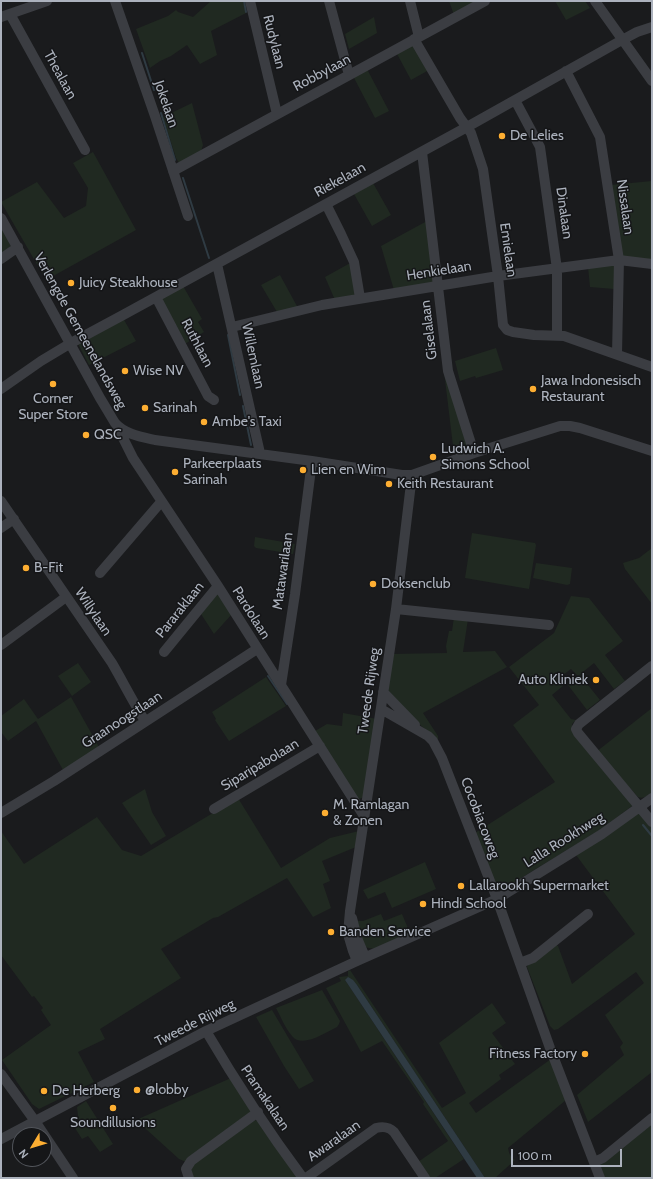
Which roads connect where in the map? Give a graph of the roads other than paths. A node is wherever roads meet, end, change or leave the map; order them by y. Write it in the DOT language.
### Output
graph roads {
  1 [pos="47,1"];
  2 [pos="115,1"];
  3 [pos="250,1"];
  4 [pos="329,1"];
  5 [pos="410,1"];
  6 [pos="485,1"];
  7 [pos="595,1"];
  8 [pos="5,15"];
  9 [pos="652,27"];
  10 [pos="417,38"];
  11 [pos="622,40"];
  12 [pos="566,71"];
  13 [pos="349,75"];
  14 [pos="652,81"];
  15 [pos="515,100"];
  16 [pos="277,114"];
  17 [pos="467,127"];
  18 [pos="85,150"];
  19 [pos="422,152"];
  20 [pos="173,171"];
  21 [pos="326,204"];
  22 [pos="188,216"];
  23 [pos="1,218"];
  24 [pos="18,248"];
  25 [pos="1,259"];
  26 [pos="619,260"];
  27 [pos="218,264"];
  28 [pos="652,264"];
  29 [pos="557,269"];
  30 [pos="498,276"];
  31 [pos="438,286"];
  32 [pos="156,297"];
  33 [pos="360,298"];
  34 [pos="232,326"];
  35 [pos="557,335"];
  36 [pos="71,343"];
  37 [pos="616,354"];
  38 [pos="652,367"];
  39 [pos="1,389"];
  40 [pos="214,400"];
  41 [pos="116,424"];
  42 [pos="652,450"];
  43 [pos="260,453"];
  44 [pos="474,453"];
  45 [pos="312,461"];
  46 [pos="412,475"];
  47 [pos="1,501"];
  48 [pos="161,502"];
  49 [pos="14,519"];
  50 [pos="1,528"];
  51 [pos="100,573"];
  52 [pos="218,586"];
  53 [pos="66,597"];
  54 [pos="396,609"];
  55 [pos="549,625"];
  56 [pos="1,646"];
  57 [pos="257,649"];
  58 [pos="164,652"];
  59 [pos="652,666"];
  60 [pos="280,685"];
  61 [pos="383,692"];
  62 [pos="381,709"];
  63 [pos="145,721"];
  64 [pos="423,733"];
  65 [pos="320,746"];
  66 [pos="652,798"];
  67 [pos="640,808"];
  68 [pos="214,809"];
  69 [pos="1,813"];
  70 [pos="364,816"];
  71 [pos="652,822"];
  72 [pos="497,899"];
  73 [pos="588,914"];
  74 [pos="361,959"];
  75 [pos="520,963"];
  76 [pos="206,1031"];
  77 [pos="1,1074"];
  78 [pos="258,1112"];
  79 [pos="652,1118"];
  80 [pos="35,1121"];
  81 [pos="1,1138"];
  82 [pos="594,1162"];
  83 [pos="73,1178"];
  84 [pos="189,1178"];
  85 [pos="304,1178"];
  86 [pos="425,1178"];
  87 [pos="600,1178"];
  1 -- 8 [label="street"];
  2 -- 20 [label="street, Jokelaan"];
  3 -- 16 [label="street, Rudylaan"];
  4 -- 13 [label="street"];
  5 -- 10 [label="street, Emielaan"];
  6 -- 10 [label="street, Robbylaan"];
  7 -- 11 [label="street"];
  8 -- 18 [label="street, Thealaan"];
  9 -- 11 [label="street, Riekelaan"];
  10 -- 13 [label="street, Robbylaan"];
  10 -- 17 [label="street, Emielaan"];
  11 -- 12 [label="street, Riekelaan"];
  11 -- 14 [label="street"];
  12 -- 15 [label="street, Riekelaan"];
  12 -- 26 [label="street, Nissalaan"];
  13 -- 16 [label="street, Robbylaan"];
  15 -- 17 [label="street, Riekelaan"];
  15 -- 29 [label="street, Dinalaan"];
  16 -- 20 [label="street, Robbylaan"];
  17 -- 19 [label="street, Riekelaan"];
  17 -- 30 [label="street, Emielaan"];
  19 -- 21 [label="street, Riekelaan"];
  19 -- 31 [label="street, Giselalaan"];
  20 -- 22 [label="street, Jokelaan"];
  21 -- 27 [label="street, Riekelaan"];
  21 -- 33 [label="street"];
  23 -- 24 [label="street, Verlengde Gemeenelandsweg"];
  24 -- 25 [label="street"];
  24 -- 36 [label="street, Verlengde Gemeenelandsweg"];
  26 -- 28 [label="street, Henkielaan"];
  26 -- 29 [label="street, Henkielaan"];
  26 -- 37 [label="street, Nissalaan"];
  27 -- 32 [label="street, Riekelaan"];
  27 -- 34 [label="street, Willemlaan"];
  29 -- 30 [label="street, Henkielaan"];
  29 -- 35 [label="street, Dinalaan"];
  30 -- 31 [label="street, Henkielaan"];
  30 -- 35 [label="street, Emielaan"];
  31 -- 33 [label="street, Henkielaan"];
  31 -- 44 [label="street, Giselalaan"];
  32 -- 36 [label="street, Riekelaan"];
  32 -- 40 [label="street, Ruthlaan"];
  33 -- 34 [label="street, Henkielaan"];
  34 -- 43 [label="street, Willemlaan"];
  35 -- 37 [label="street, Emielaan"];
  36 -- 39 [label="street, Riekelaan"];
  36 -- 41 [label="street, Verlengde Gemeenelandsweg"];
  37 -- 38 [label="street, Emielaan"];
  41 -- 43 [label="street, Verlengde Gemeenelandsweg"];
  41 -- 48 [label="street, Pardolaan"];
  42 -- 44 [label="street"];
  43 -- 45 [label="street, Verlengde Gemeenelandsweg"];
  44 -- 46 [label="street"];
  45 -- 46 [label="street, Verlengde Gemeenelandsweg"];
  45 -- 60 [label="street, Matawarilaan"];
  46 -- 54 [label="street, Tweede Rijweg"];
  47 -- 49 [label="street, Willylaan"];
  48 -- 51 [label="street"];
  48 -- 52 [label="street, Pardolaan"];
  49 -- 50 [label="street"];
  49 -- 53 [label="street, Willylaan"];
  52 -- 57 [label="street, Pardolaan"];
  52 -- 58 [label="street, Pararaklaan"];
  53 -- 56 [label="street"];
  53 -- 63 [label="street, Willylaan"];
  54 -- 55 [label="street"];
  54 -- 61 [label="street, Tweede Rijweg"];
  57 -- 60 [label="street, Pardolaan"];
  57 -- 63 [label="street, Graanoogstlaan"];
  59 -- 67 [label="street"];
  60 -- 65 [label="street, Pardolaan"];
  61 -- 62 [label="street, Tweede Rijweg"];
  61 -- 64 [label="street, Cocobiacoweg"];
  62 -- 64 [label="street, Cocobiacoweg"];
  62 -- 70 [label="street, Tweede Rijweg"];
  63 -- 69 [label="street, Graanoogstlaan"];
  64 -- 72 [label="street, Cocobiacoweg"];
  65 -- 68 [label="street, Siparipabolaan"];
  65 -- 70 [label="street, Pardolaan"];
  66 -- 67 [label="street, Lalla Rookhweg"];
  67 -- 71 [label="street"];
  67 -- 72 [label="street, Lalla Rookhweg"];
  70 -- 74 [label="street, Tweede Rijweg"];
  72 -- 74 [label="street, Lalla Rookhweg"];
  72 -- 75 [label="street, Cocobiacoweg"];
  73 -- 75 [label="street"];
  74 -- 76 [label="street, Tweede Rijweg"];
  75 -- 82 [label="street, Cocobiacoweg"];
  76 -- 78 [label="street, Pramakalaan"];
  76 -- 80 [label="street, Tweede Rijweg"];
  77 -- 80 [label="street"];
  78 -- 84 [label="street"];
  78 -- 85 [label="street, Pramakalaan"];
  79 -- 82 [label="street"];
  80 -- 81 [label="street, Tweede Rijweg"];
  80 -- 83 [label="street"];
  82 -- 87 [label="street, Cocobiacoweg"];
  85 -- 86 [label="street, Awaralaan"];
}
